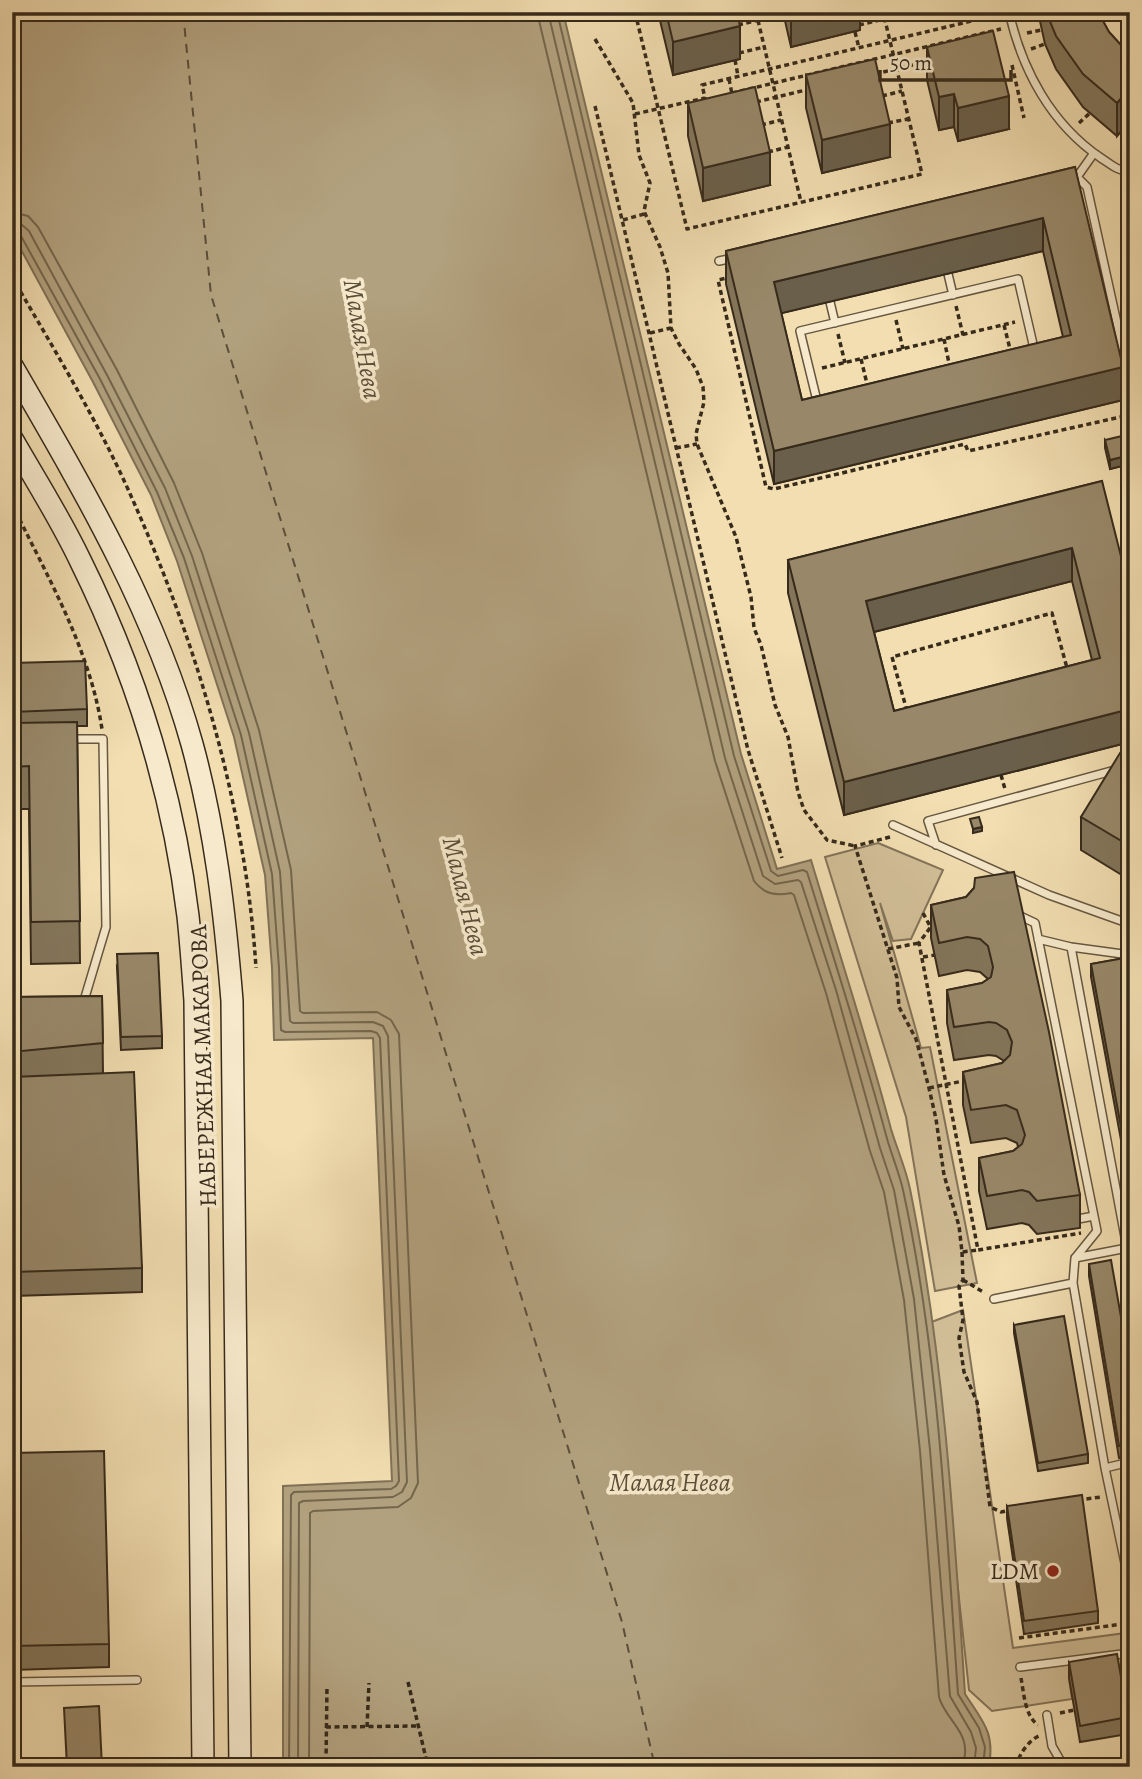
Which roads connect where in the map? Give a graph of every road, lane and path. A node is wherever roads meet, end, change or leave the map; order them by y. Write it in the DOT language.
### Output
graph roads {
  1 [pos="635,12"];
  2 [pos="756,12"];
  3 [pos="883,12"];
  4 [pos="975,12"];
  5 [pos="1009,12"];
  6 [pos="1021,12"];
  7 [pos="885,19"];
  8 [pos="758,20"];
  9 [pos="977,20"];
  10 [pos="859,25"];
  11 [pos="733,26"];
  12 [pos="1003,29"];
  13 [pos="855,32"];
  14 [pos="595,38"];
  15 [pos="890,41"];
  16 [pos="1045,44"];
  17 [pos="765,47"];
  18 [pos="859,48"];
  19 [pos="1031,49"];
  20 [pos="739,53"];
  21 [pos="893,55"];
  22 [pos="1034,57"];
  23 [pos="735,60"];
  24 [pos="934,60"];
  25 [pos="1012,65"];
  26 [pos="1003,68"];
  27 [pos="770,69"];
  28 [pos="897,69"];
  29 [pos="738,76"];
  30 [pos="866,76"];
  31 [pos="729,79"];
  32 [pos="773,83"];
  33 [pos="815,88"];
  34 [pos="902,91"];
  35 [pos="1018,92"];
  36 [pos="732,93"];
  37 [pos="1010,94"];
  38 [pos="776,97"];
  39 [pos="876,97"];
  40 [pos="705,98"];
  41 [pos="734,100"];
  42 [pos="745,104"];
  43 [pos="595,106"];
  44 [pos="707,106"];
  45 [pos="659,109"];
  46 [pos="1090,113"];
  47 [pos="635,114"];
  48 [pos="908,118"];
  49 [pos="1072,118"];
  50 [pos="782,120"];
  51 [pos="883,124"];
  52 [pos="1078,124"];
  53 [pos="756,126"];
  54 [pos="1084,130"];
  55 [pos="788,147"];
  56 [pos="1130,147"];
  57 [pos="762,153"];
  58 [pos="1094,153"];
  59 [pos="1116,157"];
  60 [pos="1122,159"];
  61 [pos="1130,160"];
  62 [pos="1130,172"];
  63 [pos="1077,177"];
  64 [pos="1058,179"];
  65 [pos="801,202"];
  66 [pos="645,214"];
  67 [pos="622,220"];
  68 [pos="1130,254"];
  69 [pos="743,256"];
  70 [pos="719,261"];
  71 [pos="948,274"];
  72 [pos="1129,279"];
  73 [pos="1130,285"];
  74 [pos="953,295"];
  75 [pos="830,302"];
  76 [pos="893,309"];
  77 [pos="1027,319"];
  78 [pos="835,323"];
  79 [pos="1004,325"];
  80 [pos="671,328"];
  81 [pos="649,334"];
  82 [pos="963,335"];
  83 [pos="944,339"];
  84 [pos="903,349"];
  85 [pos="861,359"];
  86 [pos="845,363"];
  87 [pos="1013,363"];
  88 [pos="12,366"];
  89 [pos="809,371"];
  90 [pos="953,377"];
  91 [pos="1130,382"];
  92 [pos="870,397"];
  93 [pos="1127,415"];
  94 [pos="12,439"];
  95 [pos="697,444"];
  96 [pos="676,448"];
  97 [pos="12,504"];
  98 [pos="1130,505"];
  99 [pos="1130,534"];
  100 [pos="1068,672"];
  101 [pos="908,716"];
  102 [pos="103,739"];
  103 [pos="64,740"];
  104 [pos="1130,766"];
  105 [pos="1001,775"];
  106 [pos="1005,789"];
  107 [pos="893,825"];
  108 [pos="908,832"];
  109 [pos="936,845"];
  110 [pos="855,846"];
  111 [pos="782,858"];
  112 [pos="923,913"];
  113 [pos="1016,915"];
  114 [pos="937,919"];
  115 [pos="1130,924"];
  116 [pos="930,926"];
  117 [pos="1038,939"];
  118 [pos="919,943"];
  119 [pos="1071,947"];
  120 [pos="888,949"];
  121 [pos="934,955"];
  122 [pos="1130,955"];
  123 [pos="922,957"];
  124 [pos="71,1005"];
  125 [pos="972,1079"];
  126 [pos="946,1084"];
  127 [pos="929,1088"];
  128 [pos="1094,1216"];
  129 [pos="1078,1219"];
  130 [pos="1097,1231"];
  131 [pos="1127,1248"];
  132 [pos="978,1250"];
  133 [pos="962,1252"];
  134 [pos="1076,1258"];
  135 [pos="1130,1264"];
  136 [pos="963,1280"];
  137 [pos="1073,1283"];
  138 [pos="994,1299"];
  139 [pos="1130,1462"];
  140 [pos="1105,1468"];
  141 [pos="1110,1495"];
  142 [pos="1069,1502"];
  143 [pos="1015,1510"];
  144 [pos="1130,1587"];
  145 [pos="1130,1623"];
  146 [pos="1019,1638"];
  147 [pos="1130,1653"];
  148 [pos="1020,1667"];
  149 [pos="137,1680"];
  150 [pos="12,1682"];
  151 [pos="408,1682"];
  152 [pos="369,1684"];
  153 [pos="327,1686"];
  154 [pos="1074,1710"];
  155 [pos="1060,1713"];
  156 [pos="1047,1715"];
  157 [pos="418,1726"];
  158 [pos="326,1727"];
  159 [pos="367,1727"];
  160 [pos="1049,1730"];
  161 [pos="326,1762"];
  162 [pos="1065,1763"];
  163 [pos="203,1767"];
  164 [pos="240,1767"];
  165 [pos="428,1767"];
  166 [pos="1017,1767"];
  167 [pos="1116,1767"];
  1 -- 45 [label="path"];
  2 -- 8 [label="path"];
  3 -- 7 [label="path"];
  4 -- 9 [label="path"];
  5 -- 9 [label="path"];
  5 -- 58 [label="lane"];
  6 -- 19 [label="path"];
  7 -- 10 [label="path"];
  7 -- 15 [label="path"];
  8 -- 11 [label="path"];
  8 -- 17 [label="path"];
  9 -- 15 [label="path"];
  12 -- 21 [label="path"];
  13 -- 18 [label="path"];
  14 -- 47 [label="path"];
  15 -- 18 [label="path"];
  15 -- 21 [label="path"];
  16 -- 19 [label="path"];
  17 -- 20 [label="path"];
  17 -- 27 [label="path"];
  18 -- 27 [label="path"];
  19 -- 22 [label="path"];
  21 -- 28 [label="path"];
  21 -- 32 [label="path"];
  23 -- 29 [label="path"];
  24 -- 28 [label="path"];
  25 -- 26 [label="path"];
  27 -- 29 [label="path"];
  27 -- 32 [label="path"];
  28 -- 30 [label="path"];
  28 -- 34 [label="path"];
  29 -- 31 [label="path"];
  31 -- 36 [label="path"];
  31 -- 40 [label="path"];
  32 -- 36 [label="path"];
  32 -- 38 [label="path"];
  33 -- 38 [label="path"];
  34 -- 39 [label="path"];
  34 -- 48 [label="path"];
  35 -- 37 [label="path"];
  36 -- 41 [label="path"];
  38 -- 42 [label="path"];
  38 -- 50 [label="path"];
  40 -- 44 [label="path"];
  40 -- 45 [label="path"];
  43 -- 67 [label="path"];
  45 -- 47 [label="path"];
  45 -- 65 [label="path"];
  46 -- 52 [label="path"];
  47 -- 66 [label="path"];
  48 -- 51 [label="path"];
  48 -- 65 [label="path"];
  49 -- 52 [label="path"];
  50 -- 53 [label="path"];
  50 -- 55 [label="path"];
  52 -- 54 [label="path"];
  55 -- 57 [label="path"];
  55 -- 65 [label="path"];
  56 -- 60 [label="path"];
  58 -- 62 [label="lane"];
  58 -- 63 [label="lane"];
  59 -- 60 [label="path"];
  60 -- 61 [label="path"];
  63 -- 64 [label="lane"];
  63 -- 91 [label="lane"];
  66 -- 67 [label="path"];
  66 -- 80 [label="path"];
  67 -- 81 [label="path"];
  68 -- 72 [label="path"];
  69 -- 70 [label="lane"];
  71 -- 74 [label="lane"];
  72 -- 73 [label="path"];
  74 -- 76 [label="lane"];
  74 -- 77 [label="lane"];
  74 -- 82 [label="path"];
  75 -- 78 [label="lane"];
  76 -- 78 [label="lane"];
  76 -- 84 [label="path"];
  77 -- 79 [label="path"];
  77 -- 87 [label="lane"];
  78 -- 86 [label="path"];
  78 -- 89 [label="lane"];
  79 -- 82 [label="path"];
  79 -- 87 [label="path"];
  80 -- 81 [label="path"];
  80 -- 95 [label="path"];
  81 -- 96 [label="path"];
  82 -- 83 [label="path"];
  83 -- 84 [label="path"];
  83 -- 90 [label="path"];
  84 -- 85 [label="path"];
  85 -- 86 [label="path"];
  85 -- 92 [label="path"];
  86 -- 89 [label="path"];
  87 -- 90 [label="lane"];
  88 -- 164 [label="main road, НАБЕРЕЖНАЯ МАКАРОВА"];
  89 -- 92 [label="lane"];
  90 -- 92 [label="lane"];
  93 -- 93 [label="path"];
  94 -- 163 [label="main road, НАБЕРЕЖНАЯ МАКАРОВА"];
  95 -- 96 [label="path"];
  95 -- 110 [label="path"];
  96 -- 111 [label="path"];
  97 -- 102 [label="path"];
  98 -- 99 [label="path"];
  100 -- 101 [label="path"];
  102 -- 103 [label="lane"];
  102 -- 124 [label="lane"];
  104 -- 109 [label="lane"];
  105 -- 106 [label="path"];
  107 -- 108 [label="lane"];
  108 -- 109 [label="lane"];
  108 -- 110 [label="path"];
  109 -- 115 [label="lane"];
  110 -- 120 [label="path"];
  112 -- 116 [label="path"];
  113 -- 117 [label="lane"];
  114 -- 116 [label="path"];
  116 -- 118 [label="path"];
  117 -- 119 [label="lane"];
  117 -- 128 [label="lane"];
  118 -- 120 [label="path"];
  118 -- 123 [label="path"];
  119 -- 122 [label="lane"];
  119 -- 131 [label="lane"];
  120 -- 127 [label="path"];
  121 -- 123 [label="path"];
  123 -- 126 [label="path"];
  125 -- 126 [label="path"];
  126 -- 127 [label="path"];
  126 -- 132 [label="path"];
  127 -- 133 [label="path"];
  128 -- 129 [label="lane"];
  128 -- 130 [label="lane"];
  130 -- 132 [label="path"];
  130 -- 134 [label="lane"];
  131 -- 134 [label="lane"];
  131 -- 135 [label="lane"];
  132 -- 133 [label="path"];
  133 -- 136 [label="path"];
  134 -- 137 [label="lane"];
  136 -- 138 [label="path"];
  136 -- 143 [label="path"];
  137 -- 138 [label="lane"];
  137 -- 140 [label="lane"];
  139 -- 140 [label="lane"];
  140 -- 141 [label="lane"];
  141 -- 142 [label="path"];
  141 -- 144 [label="lane"];
  145 -- 146 [label="path"];
  147 -- 148 [label="lane"];
  148 -- 160 [label="path"];
  149 -- 150 [label="lane"];
  151 -- 157 [label="path"];
  152 -- 159 [label="path"];
  153 -- 158 [label="path"];
  154 -- 155 [label="path"];
  156 -- 160 [label="lane"];
  157 -- 159 [label="path"];
  157 -- 165 [label="path"];
  158 -- 159 [label="path"];
  158 -- 161 [label="path"];
  160 -- 162 [label="lane"];
  160 -- 166 [label="path"];
  162 -- 167 [label="path"];
}
